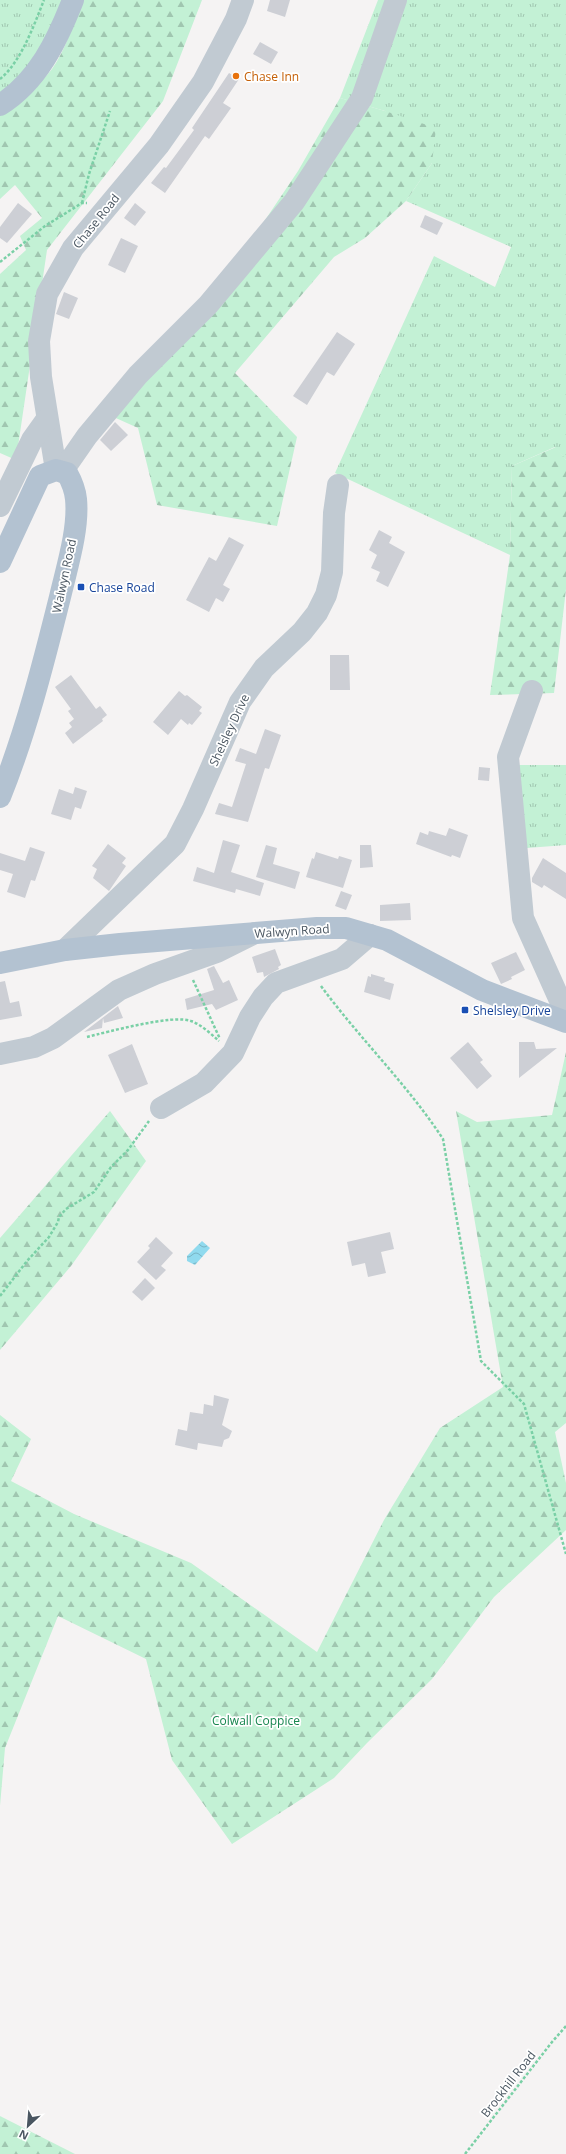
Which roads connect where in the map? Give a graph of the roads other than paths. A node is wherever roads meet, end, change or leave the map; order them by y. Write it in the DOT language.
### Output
graph roads {
  1 [pos="73,0"];
  2 [pos="243,0"];
  3 [pos="396,0"];
  4 [pos="0,105"];
  5 [pos="48,419"];
  6 [pos="59,471"];
  7 [pos="338,485"];
  8 [pos="0,506"];
  9 [pos="0,562"];
  10 [pos="532,691"];
  11 [pos="0,797"];
  12 [pos="255,933"];
  13 [pos="370,934"];
  14 [pos="65,950"];
  15 [pos="0,963"];
  16 [pos="566,1014"];
  17 [pos="566,1022"];
  18 [pos="0,1054"];
  19 [pos="161,1108"];
  1 -- 4 [label="main road"];
  2 -- 5 [label="street, Chase Road"];
  3 -- 6 [label="street"];
  5 -- 6 [label="street, Chase Road"];
  5 -- 8 [label="street"];
  6 -- 9 [label="main road"];
  6 -- 11 [label="main road, Walwyn Road"];
  7 -- 14 [label="street, Shelsley Drive"];
  10 -- 16 [label="street"];
  12 -- 13 [label="main road, Walwyn Road"];
  12 -- 14 [label="main road, Walwyn Road"];
  12 -- 18 [label="street"];
  13 -- 17 [label="main road, Walwyn Road"];
  13 -- 19 [label="street"];
  14 -- 15 [label="main road, Walwyn Road"];
}
